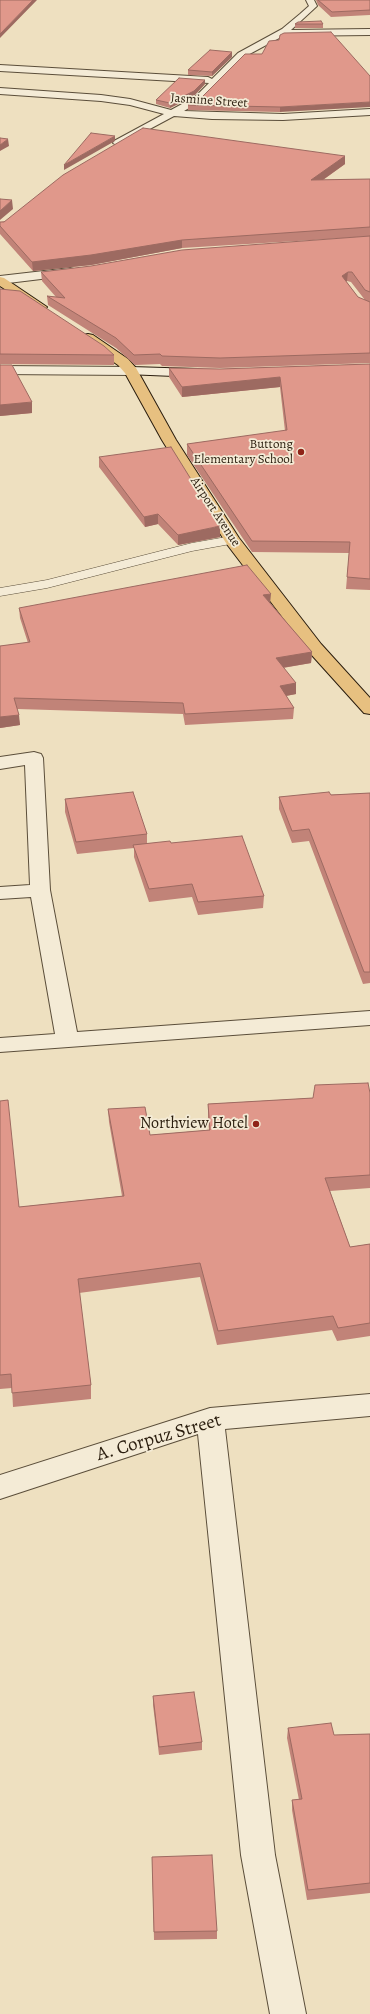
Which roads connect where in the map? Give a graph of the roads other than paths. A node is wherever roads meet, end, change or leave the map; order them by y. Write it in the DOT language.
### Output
graph roads {
  1 [pos="310,0"];
  2 [pos="370,32"];
  3 [pos="282,33"];
  4 [pos="0,68"];
  5 [pos="217,81"];
  6 [pos="0,91"];
  7 [pos="370,112"];
  8 [pos="172,113"];
  9 [pos="112,147"];
  10 [pos="84,271"];
  11 [pos="0,280"];
  12 [pos="52,314"];
  13 [pos="77,331"];
  14 [pos="0,370"];
  15 [pos="131,371"];
  16 [pos="212,373"];
  17 [pos="232,540"];
  18 [pos="0,592"];
  19 [pos="370,710"];
  20 [pos="0,763"];
  21 [pos="40,890"];
  22 [pos="0,893"];
  23 [pos="370,1018"];
  24 [pos="68,1040"];
  25 [pos="0,1045"];
  26 [pos="370,1405"];
  27 [pos="210,1420"];
  28 [pos="0,1487"];
  29 [pos="288,2014"];
  1 -- 3 [label="street"];
  2 -- 3 [label="street"];
  3 -- 5 [label="street"];
  4 -- 5 [label="street"];
  5 -- 8 [label="street"];
  6 -- 8 [label="street, Jasmine Street"];
  7 -- 8 [label="street, Jasmine Street"];
  8 -- 9 [label="street"];
  10 -- 11 [label="street"];
  11 -- 12 [label="main road"];
  13 -- 15 [label="main road, Airport Avenue"];
  14 -- 15 [label="street"];
  15 -- 16 [label="street"];
  15 -- 17 [label="main road, Airport Avenue"];
  17 -- 18 [label="lane"];
  17 -- 19 [label="main road, Airport Avenue"];
  20 -- 21 [label="street"];
  21 -- 22 [label="street"];
  21 -- 24 [label="street"];
  23 -- 24 [label="street"];
  24 -- 25 [label="street"];
  26 -- 27 [label="street, A. Corpuz Street"];
  27 -- 28 [label="street, A. Corpuz Street"];
  27 -- 29 [label="street"];
}
